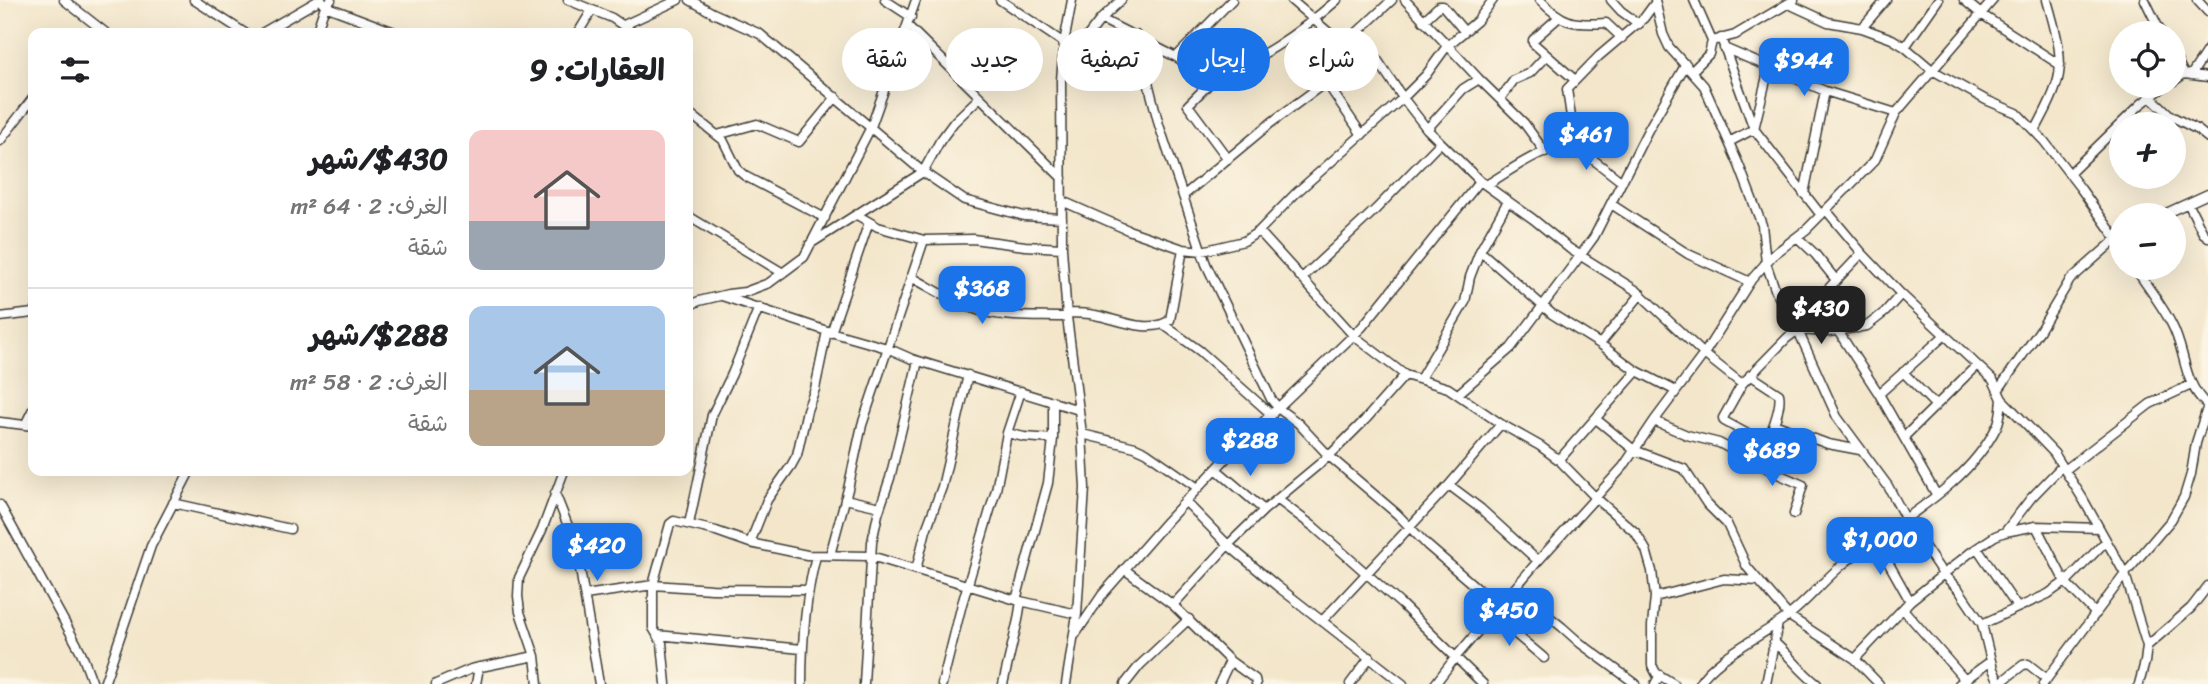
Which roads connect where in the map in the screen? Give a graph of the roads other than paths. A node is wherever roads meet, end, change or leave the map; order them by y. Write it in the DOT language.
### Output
graph roads {
  1 [pos="64,0"];
  2 [pos="194,0"];
  3 [pos="568,0"];
  4 [pos="678,0"];
  5 [pos="690,0"];
  6 [pos="886,0"];
  7 [pos="916,0"];
  8 [pos="1000,0"];
  9 [pos="1072,0"];
  10 [pos="1121,0"];
  11 [pos="1232,0"];
  12 [pos="1291,0"];
  13 [pos="1337,0"];
  14 [pos="1392,0"];
  15 [pos="1405,0"];
  16 [pos="1493,0"];
  17 [pos="1540,0"];
  18 [pos="1611,0"];
  19 [pos="1693,0"];
  20 [pos="1885,0"];
  21 [pos="1938,0"];
  22 [pos="1964,0"];
  23 [pos="1993,0"];
  24 [pos="2047,0"];
  25 [pos="2145,0"];
  26 [pos="2198,0"];
  27 [pos="324,1"];
  28 [pos="1655,1"];
  29 [pos="1792,2"];
  30 [pos="592,10"];
  31 [pos="2208,12"];
  32 [pos="1981,14"];
  33 [pos="1558,18"];
  34 [pos="1101,19"];
  35 [pos="1423,20"];
  36 [pos="1313,21"];
  37 [pos="2155,21"];
  38 [pos="909,22"];
  39 [pos="1639,24"];
  40 [pos="624,25"];
  41 [pos="100,28"];
  42 [pos="237,28"];
  43 [pos="272,28"];
  44 [pos="317,28"];
  45 [pos="386,28"];
  46 [pos="581,28"];
  47 [pos="628,28"];
  48 [pos="1067,28"];
  49 [pos="1094,28"];
  50 [pos="1121,28"];
  51 [pos="1322,28"];
  52 [pos="1362,28"];
  53 [pos="1862,28"];
  54 [pos="1464,31"];
  55 [pos="1057,38"];
  56 [pos="1622,38"];
  57 [pos="1716,39"];
  58 [pos="1447,46"];
  59 [pos="1905,47"];
  60 [pos="1724,48"];
  61 [pos="1270,49"];
  62 [pos="2208,49"];
  63 [pos="1163,50"];
  64 [pos="1546,56"];
  65 [pos="1176,57"];
  66 [pos="1379,63"];
  67 [pos="2060,65"];
  68 [pos="1689,67"];
  69 [pos="1769,68"];
  70 [pos="1932,70"];
  71 [pos="2186,72"];
  72 [pos="2188,75"];
  73 [pos="2208,78"];
  74 [pos="1479,79"];
  75 [pos="1575,80"];
  76 [pos="1062,91"];
  77 [pos="1150,91"];
  78 [pos="1202,91"];
  79 [pos="1314,91"];
  80 [pos="1332,91"];
  81 [pos="1825,91"];
  82 [pos="836,97"];
  83 [pos="979,97"];
  84 [pos="2148,98"];
  85 [pos="2152,98"];
  86 [pos="1403,99"];
  87 [pos="1500,99"];
  88 [pos="28,105"];
  89 [pos="1896,113"];
  90 [pos="693,118"];
  91 [pos="871,127"];
  92 [pos="1427,129"];
  93 [pos="1754,130"];
  94 [pos="2035,131"];
  95 [pos="718,135"];
  96 [pos="1362,135"];
  97 [pos="2208,138"];
  98 [pos="0,141"];
  99 [pos="1729,142"];
  100 [pos="1440,143"];
  101 [pos="1555,146"];
  102 [pos="1545,152"];
  103 [pos="1228,159"];
  104 [pos="923,172"];
  105 [pos="2069,173"];
  106 [pos="1062,178"];
  107 [pos="1622,182"];
  108 [pos="1483,183"];
  109 [pos="1804,194"];
  110 [pos="2208,194"];
  111 [pos="1182,196"];
  112 [pos="1062,201"];
  113 [pos="1508,201"];
  114 [pos="2188,203"];
  115 [pos="1611,204"];
  116 [pos="1824,213"];
  117 [pos="857,215"];
  118 [pos="825,218"];
  119 [pos="1062,218"];
  120 [pos="693,219"];
  121 [pos="869,222"];
  122 [pos="2109,226"];
  123 [pos="1259,231"];
  124 [pos="1797,237"];
  125 [pos="2208,237"];
  126 [pos="924,240"];
  127 [pos="810,244"];
  128 [pos="2109,247"];
  129 [pos="1062,248"];
  130 [pos="1183,249"];
  131 [pos="1202,251"];
  132 [pos="1480,251"];
  133 [pos="1862,253"];
  134 [pos="1580,256"];
  135 [pos="1766,262"];
  136 [pos="783,273"];
  137 [pos="911,277"];
  138 [pos="1302,278"];
  139 [pos="1836,280"];
  140 [pos="2143,280"];
  141 [pos="1750,282"];
  142 [pos="1641,294"];
  143 [pos="1901,294"];
  144 [pos="721,295"];
  145 [pos="1821,298"];
  146 [pos="693,304"];
  147 [pos="1542,306"];
  148 [pos="759,307"];
  149 [pos="28,314"];
  150 [pos="1067,315"];
  151 [pos="0,317"];
  152 [pos="1164,325"];
  153 [pos="1796,327"];
  154 [pos="1858,328"];
  155 [pos="1838,331"];
  156 [pos="829,332"];
  157 [pos="1945,335"];
  158 [pos="1353,336"];
  159 [pos="1600,344"];
  160 [pos="887,348"];
  161 [pos="1704,354"];
  162 [pos="918,360"];
  163 [pos="1977,365"];
  164 [pos="1637,371"];
  165 [pos="1903,372"];
  166 [pos="968,375"];
  167 [pos="1405,375"];
  168 [pos="1750,376"];
  169 [pos="1420,379"];
  170 [pos="1742,384"];
  171 [pos="2191,386"];
  172 [pos="1999,389"];
  173 [pos="1021,391"];
  174 [pos="1676,391"];
  175 [pos="1458,394"];
  176 [pos="1878,394"];
  177 [pos="2002,399"];
  178 [pos="1053,401"];
  179 [pos="1935,405"];
  180 [pos="2208,405"];
  181 [pos="1080,410"];
  182 [pos="1276,412"];
  183 [pos="1596,419"];
  184 [pos="1654,421"];
  185 [pos="0,422"];
  186 [pos="1501,424"];
  187 [pos="1774,424"];
  188 [pos="28,426"];
  189 [pos="1007,433"];
  190 [pos="1082,434"];
  191 [pos="1904,437"];
  192 [pos="1053,439"];
  193 [pos="1766,444"];
  194 [pos="1634,450"];
  195 [pos="1860,450"];
  196 [pos="1329,456"];
  197 [pos="1559,460"];
  198 [pos="1758,463"];
  199 [pos="2063,468"];
  200 [pos="1216,469"];
  201 [pos="187,476"];
  202 [pos="562,476"];
  203 [pos="1449,485"];
  204 [pos="1198,488"];
  205 [pos="555,493"];
  206 [pos="1936,494"];
  207 [pos="1596,498"];
  208 [pos="845,499"];
  209 [pos="1277,499"];
  210 [pos="1185,501"];
  211 [pos="173,503"];
  212 [pos="0,505"];
  213 [pos="880,507"];
  214 [pos="1264,510"];
  215 [pos="1794,513"];
  216 [pos="1905,518"];
  217 [pos="689,524"];
  218 [pos="2036,526"];
  219 [pos="1409,528"];
  220 [pos="2099,528"];
  221 [pos="290,529"];
  222 [pos="2005,532"];
  223 [pos="1875,539"];
  224 [pos="2106,541"];
  225 [pos="750,543"];
  226 [pos="1228,545"];
  227 [pos="1977,548"];
  228 [pos="830,555"];
  229 [pos="816,556"];
  230 [pos="871,556"];
  231 [pos="1538,561"];
  232 [pos="1124,569"];
  233 [pos="916,570"];
  234 [pos="1365,574"];
  235 [pos="1943,574"];
  236 [pos="2125,574"];
  237 [pos="1759,581"];
  238 [pos="2065,582"];
  239 [pos="653,585"];
  240 [pos="968,585"];
  241 [pos="2208,586"];
  242 [pos="1515,589"];
  243 [pos="808,590"];
  244 [pos="585,595"];
  245 [pos="1655,597"];
  246 [pos="2204,599"];
  247 [pos="1018,600"];
  248 [pos="1910,601"];
  249 [pos="1173,605"];
  250 [pos="2017,607"];
  251 [pos="1903,609"];
  252 [pos="1496,611"];
  253 [pos="1077,614"];
  254 [pos="2096,614"];
  255 [pos="1789,616"];
  256 [pos="1189,619"];
  257 [pos="1323,620"];
  258 [pos="1778,623"];
  259 [pos="1982,624"];
  260 [pos="657,635"];
  261 [pos="1074,637"];
  262 [pos="1775,643"];
  263 [pos="2147,646"];
  264 [pos="802,649"];
  265 [pos="535,656"];
  266 [pos="1370,657"];
  267 [pos="1455,658"];
  268 [pos="1544,658"];
  269 [pos="1855,659"];
  270 [pos="1230,661"];
  271 [pos="1991,661"];
  272 [pos="479,667"];
  273 [pos="1660,675"];
  274 [pos="1962,682"];
  275 [pos="2045,682"];
  276 [pos="93,684"];
  277 [pos="104,684"];
  278 [pos="436,684"];
  279 [pos="475,684"];
  280 [pos="538,684"];
  281 [pos="599,684"];
  282 [pos="666,684"];
  283 [pos="802,684"];
  284 [pos="864,684"];
  285 [pos="942,684"];
  286 [pos="1003,684"];
  287 [pos="1066,684"];
  288 [pos="1125,684"];
  289 [pos="1219,684"];
  290 [pos="1256,684"];
  291 [pos="1350,684"];
  292 [pos="1403,684"];
  293 [pos="1435,684"];
  294 [pos="1483,684"];
  295 [pos="1636,684"];
  296 [pos="1655,684"];
  297 [pos="1674,684"];
  298 [pos="1699,684"];
  299 [pos="1766,684"];
  300 [pos="1816,684"];
  301 [pos="1879,684"];
  302 [pos="2000,684"];
  303 [pos="2139,684"];
  1 -- 41 [label="street"];
  2 -- 42 [label="street"];
  3 -- 30 [label="street"];
  4 -- 40 [label="street"];
  5 -- 82 [label="street"];
  6 -- 38 [label="street"];
  7 -- 38 [label="street"];
  8 -- 55 [label="street"];
  9 -- 48 [label="street"];
  10 -- 34 [label="street"];
  11 -- 65 [label="street"];
  12 -- 36 [label="street"];
  13 -- 36 [label="street"];
  14 -- 52 [label="street"];
  15 -- 35 [label="street"];
  16 -- 54 [label="street"];
  17 -- 33 [label="street"];
  18 -- 39 [label="street"];
  19 -- 57 [label="street"];
  20 -- 53 [label="street"];
  21 -- 59 [label="street"];
  22 -- 32 [label="street"];
  23 -- 32 [label="street"];
  24 -- 67 [label="street"];
  25 -- 37 [label="street"];
  26 -- 31 [label="street"];
  27 -- 43 [label="street"];
  27 -- 44 [label="street"];
  27 -- 45 [label="street"];
  28 -- 39 [label="street"];
  28 -- 68 [label="street"];
  29 -- 53 [label="street"];
  29 -- 57 [label="street"];
  30 -- 40 [label="street"];
  30 -- 46 [label="street"];
  32 -- 67 [label="street"];
  32 -- 70 [label="street"];
  33 -- 56 [label="street"];
  33 -- 64 [label="street"];
  34 -- 49 [label="street"];
  34 -- 50 [label="street"];
  35 -- 54 [label="street"];
  35 -- 58 [label="street"];
  36 -- 51 [label="street"];
  36 -- 61 [label="street"];
  38 -- 83 [label="street"];
  38 -- 91 [label="street"];
  39 -- 56 [label="street"];
  40 -- 47 [label="street"];
  53 -- 59 [label="street"];
  54 -- 58 [label="street"];
  56 -- 75 [label="street"];
  57 -- 60 [label="street"];
  57 -- 68 [label="street"];
  58 -- 74 [label="street"];
  58 -- 86 [label="street"];
  59 -- 70 [label="street"];
  60 -- 69 [label="street"];
  60 -- 93 [label="street"];
  62 -- 72 [label="street"];
  63 -- 65 [label="street"];
  64 -- 75 [label="street"];
  64 -- 87 [label="street"];
  66 -- 86 [label="street"];
  67 -- 94 [label="street"];
  68 -- 99 [label="street"];
  68 -- 107 [label="street"];
  69 -- 81 [label="street"];
  69 -- 93 [label="street"];
  70 -- 89 [label="street"];
  70 -- 94 [label="street"];
  71 -- 72 [label="street"];
  72 -- 73 [label="street"];
  74 -- 87 [label="street"];
  74 -- 92 [label="street"];
  75 -- 101 [label="street"];
  76 -- 106 [label="street"];
  77 -- 111 [label="street"];
  78 -- 103 [label="street"];
  79 -- 103 [label="street"];
  80 -- 96 [label="street"];
  81 -- 89 [label="street"];
  81 -- 109 [label="street"];
  82 -- 91 [label="street"];
  82 -- 95 [label="street"];
  83 -- 104 [label="street"];
  83 -- 106 [label="street"];
  84 -- 105 [label="street"];
  85 -- 97 [label="street"];
  86 -- 92 [label="street"];
  86 -- 96 [label="street"];
  87 -- 102 [label="street"];
  88 -- 98 [label="street"];
  89 -- 116 [label="street"];
  90 -- 95 [label="street"];
  91 -- 104 [label="street"];
  91 -- 118 [label="street"];
  92 -- 100 [label="street"];
  93 -- 99 [label="street"];
  93 -- 109 [label="street"];
  94 -- 105 [label="street"];
  95 -- 118 [label="street"];
  96 -- 123 [label="street"];
  99 -- 135 [label="street"];
  100 -- 108 [label="street"];
  100 -- 138 [label="street"];
  101 -- 102 [label="street"];
  101 -- 107 [label="street"];
  102 -- 108 [label="street"];
  103 -- 111 [label="street"];
  104 -- 117 [label="street"];
  104 -- 119 [label="street"];
  105 -- 122 [label="street"];
  106 -- 112 [label="street"];
  107 -- 115 [label="street"];
  108 -- 113 [label="street"];
  108 -- 158 [label="street"];
  109 -- 116 [label="street"];
  110 -- 114 [label="street"];
  111 -- 131 [label="street"];
  112 -- 119 [label="street"];
  112 -- 130 [label="street"];
  113 -- 132 [label="street"];
  113 -- 134 [label="street"];
  114 -- 125 [label="street"];
  115 -- 134 [label="street"];
  115 -- 141 [label="street"];
  116 -- 124 [label="street"];
  116 -- 133 [label="street"];
  117 -- 121 [label="street"];
  117 -- 127 [label="street"];
  118 -- 127 [label="street"];
  119 -- 129 [label="street"];
  120 -- 136 [label="street"];
  121 -- 126 [label="street"];
  121 -- 156 [label="street"];
  123 -- 131 [label="street"];
  123 -- 138 [label="street"];
  124 -- 135 [label="street"];
  124 -- 139 [label="street"];
  126 -- 129 [label="street"];
  126 -- 137 [label="street"];
  127 -- 136 [label="street"];
  128 -- 172 [label="street"];
  129 -- 150 [label="street"];
  130 -- 131 [label="street"];
  130 -- 152 [label="street"];
  131 -- 182 [label="street"];
  132 -- 147 [label="street"];
  132 -- 169 [label="street"];
  133 -- 139 [label="street"];
  133 -- 143 [label="street"];
  134 -- 142 [label="street"];
  134 -- 147 [label="street"];
  135 -- 141 [label="street"];
  135 -- 153 [label="street"];
  136 -- 144 [label="street"];
  137 -- 150 [label="street"];
  137 -- 160 [label="street"];
  138 -- 158 [label="street"];
  139 -- 145 [label="street"];
  140 -- 171 [label="street"];
  141 -- 161 [label="street"];
  142 -- 159 [label="street"];
  142 -- 161 [label="street"];
  143 -- 154 [label="street"];
  143 -- 157 [label="street"];
  144 -- 146 [label="street"];
  144 -- 148 [label="street"];
  145 -- 153 [label="street"];
  145 -- 154 [label="street"];
  147 -- 159 [label="street"];
  147 -- 175 [label="street"];
  148 -- 156 [label="street"];
  148 -- 217 [label="street"];
  149 -- 151 [label="street"];
  150 -- 152 [label="street"];
  150 -- 181 [label="street"];
  152 -- 182 [label="street"];
  153 -- 155 [label="street"];
  153 -- 168 [label="street"];
  153 -- 195 [label="street"];
  154 -- 155 [label="street"];
  155 -- 176 [label="street"];
  156 -- 160 [label="street"];
  156 -- 225 [label="street"];
  157 -- 163 [label="street"];
  157 -- 165 [label="street"];
  158 -- 167 [label="street"];
  158 -- 182 [label="street"];
  159 -- 164 [label="street"];
  160 -- 162 [label="street"];
  160 -- 208 [label="street"];
  161 -- 170 [label="street"];
  161 -- 174 [label="street"];
  162 -- 166 [label="street"];
  162 -- 213 [label="street"];
  163 -- 172 [label="street"];
  163 -- 179 [label="street"];
  164 -- 174 [label="street"];
  164 -- 183 [label="street"];
  165 -- 176 [label="street"];
  165 -- 179 [label="street"];
  166 -- 173 [label="street"];
  166 -- 233 [label="street"];
  167 -- 169 [label="street"];
  167 -- 196 [label="street"];
  168 -- 170 [label="street"];
  168 -- 187 [label="street"];
  169 -- 175 [label="street"];
  170 -- 193 [label="street"];
  171 -- 180 [label="street"];
  171 -- 199 [label="street"];
  172 -- 177 [label="street"];
  173 -- 178 [label="street"];
  173 -- 189 [label="street"];
  174 -- 184 [label="street"];
  175 -- 186 [label="street"];
  176 -- 191 [label="street"];
  177 -- 199 [label="street"];
  177 -- 206 [label="street"];
  178 -- 181 [label="street"];
  178 -- 192 [label="street"];
  179 -- 191 [label="street"];
  180 -- 236 [label="street"];
  181 -- 190 [label="street"];
  182 -- 196 [label="street"];
  182 -- 200 [label="street"];
  183 -- 194 [label="street"];
  183 -- 197 [label="street"];
  184 -- 194 [label="street"];
  184 -- 198 [label="street"];
  185 -- 188 [label="street"];
  186 -- 197 [label="street"];
  186 -- 203 [label="street"];
  187 -- 193 [label="street"];
  187 -- 195 [label="street"];
  189 -- 192 [label="street"];
  189 -- 240 [label="street"];
  190 -- 204 [label="street"];
  190 -- 253 [label="street"];
  191 -- 206 [label="street"];
  192 -- 247 [label="street"];
  193 -- 198 [label="street"];
  194 -- 207 [label="street"];
  194 -- 237 [label="street"];
  195 -- 216 [label="street"];
  196 -- 209 [label="street"];
  196 -- 219 [label="street"];
  197 -- 207 [label="street"];
  198 -- 215 [label="street"];
  199 -- 220 [label="street"];
  199 -- 222 [label="street"];
  200 -- 204 [label="street"];
  200 -- 214 [label="street"];
  201 -- 211 [label="street"];
  202 -- 205 [label="street"];
  203 -- 219 [label="street"];
  203 -- 231 [label="street"];
  204 -- 210 [label="street"];
  205 -- 244 [label="street"];
  205 -- 265 [label="street"];
  206 -- 216 [label="street"];
  207 -- 231 [label="street"];
  207 -- 245 [label="street"];
  208 -- 213 [label="street"];
  208 -- 228 [label="street"];
  209 -- 214 [label="street"];
  209 -- 234 [label="street"];
  210 -- 226 [label="street"];
  210 -- 232 [label="street"];
  211 -- 221 [label="street"];
  211 -- 277 [label="street"];
  212 -- 276 [label="street"];
  213 -- 230 [label="street"];
  214 -- 226 [label="street"];
  216 -- 223 [label="street"];
  216 -- 235 [label="street"];
  217 -- 225 [label="street"];
  217 -- 239 [label="street"];
  218 -- 220 [label="street"];
  218 -- 222 [label="street"];
  218 -- 238 [label="street"];
  219 -- 234 [label="street"];
  219 -- 252 [label="street"];
  220 -- 224 [label="street"];
  222 -- 227 [label="street"];
  223 -- 248 [label="street"];
  223 -- 255 [label="street"];
  224 -- 236 [label="street"];
  224 -- 238 [label="street"];
  225 -- 229 [label="street"];
  226 -- 249 [label="street"];
  226 -- 257 [label="street"];
  227 -- 235 [label="street"];
  227 -- 250 [label="street"];
  228 -- 229 [label="street"];
  228 -- 230 [label="street"];
  229 -- 243 [label="street"];
  230 -- 233 [label="street"];
  230 -- 284 [label="street"];
  231 -- 242 [label="street"];
  232 -- 249 [label="street"];
  232 -- 261 [label="street"];
  233 -- 240 [label="street"];
  234 -- 257 [label="street"];
  234 -- 267 [label="street"];
  235 -- 248 [label="street"];
  235 -- 259 [label="street"];
  236 -- 254 [label="street"];
  236 -- 263 [label="street"];
  237 -- 245 [label="street"];
  237 -- 255 [label="street"];
  238 -- 250 [label="street"];
  238 -- 254 [label="street"];
  239 -- 243 [label="street"];
  239 -- 244 [label="street"];
  239 -- 260 [label="street"];
  240 -- 247 [label="street"];
  240 -- 285 [label="street"];
  241 -- 246 [label="street"];
  242 -- 252 [label="street"];
  242 -- 295 [label="street"];
  243 -- 264 [label="street"];
  244 -- 281 [label="street"];
  245 -- 273 [label="street"];
  246 -- 263 [label="street"];
  247 -- 253 [label="street"];
  247 -- 286 [label="street"];
  248 -- 251 [label="street"];
  249 -- 256 [label="street"];
  250 -- 259 [label="street"];
  251 -- 269 [label="street"];
  251 -- 274 [label="street"];
  252 -- 267 [label="street"];
  252 -- 268 [label="street"];
  253 -- 261 [label="street"];
  254 -- 275 [label="street"];
  255 -- 258 [label="street"];
  255 -- 269 [label="street"];
  256 -- 270 [label="street"];
  256 -- 288 [label="street"];
  257 -- 266 [label="street"];
  258 -- 262 [label="street"];
  258 -- 298 [label="street"];
  259 -- 271 [label="street"];
  260 -- 264 [label="street"];
  260 -- 282 [label="street"];
  261 -- 287 [label="street"];
  262 -- 299 [label="street"];
  262 -- 300 [label="street"];
  263 -- 303 [label="street"];
  264 -- 283 [label="street"];
  265 -- 272 [label="street"];
  265 -- 280 [label="street"];
  266 -- 291 [label="street"];
  266 -- 292 [label="street"];
  267 -- 293 [label="street"];
  267 -- 294 [label="street"];
  269 -- 301 [label="street"];
  270 -- 289 [label="street"];
  270 -- 290 [label="street"];
  271 -- 274 [label="street"];
  271 -- 302 [label="street"];
  272 -- 278 [label="street"];
  272 -- 279 [label="street"];
  273 -- 296 [label="street"];
  273 -- 297 [label="street"];
  275 -- 302 [label="street"];
}
